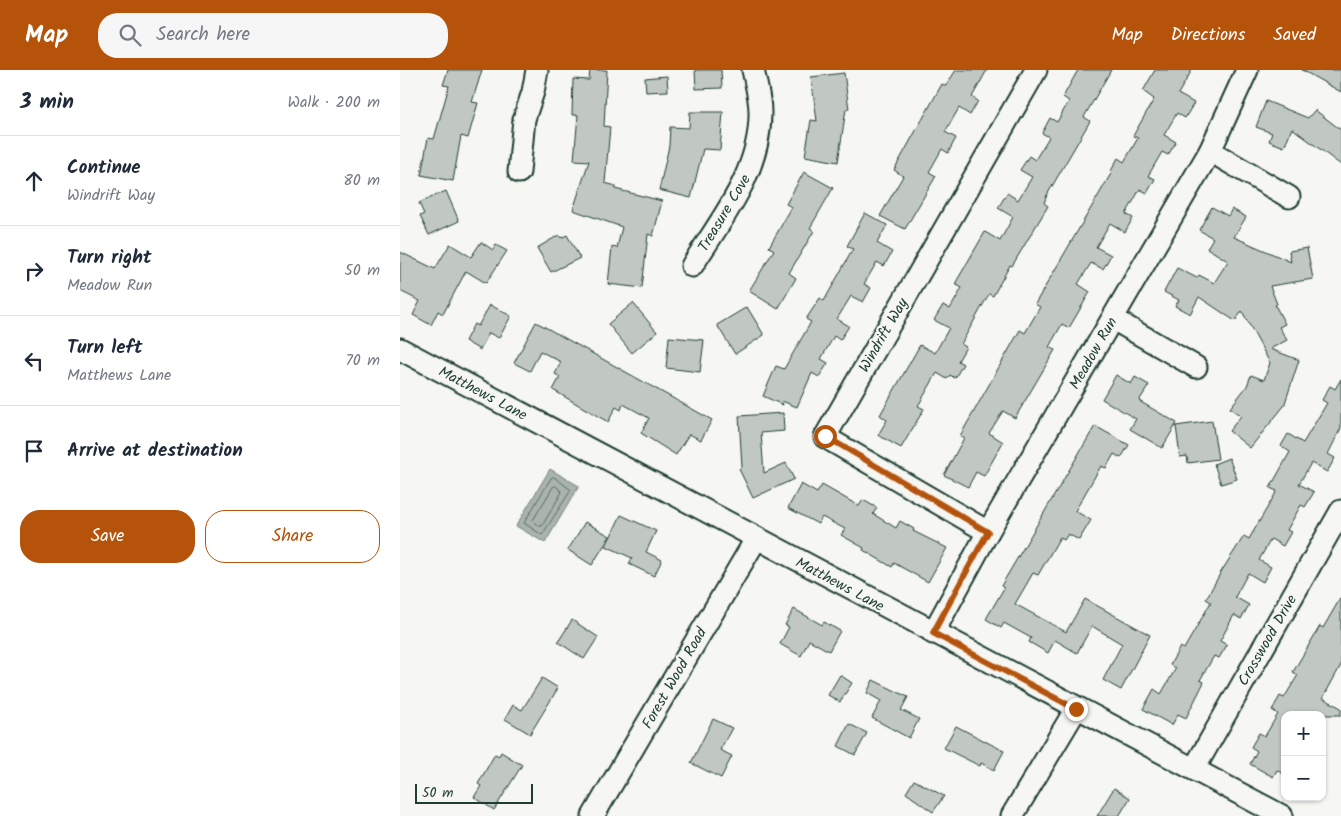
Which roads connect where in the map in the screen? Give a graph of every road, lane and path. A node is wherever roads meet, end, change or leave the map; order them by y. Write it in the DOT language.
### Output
graph roads {
  1 [pos="537,70"];
  2 [pos="753,70"];
  3 [pos="1036,70"];
  4 [pos="1247,70"];
  5 [pos="1210,151"];
  6 [pos="519,172"];
  7 [pos="1289,197"];
  8 [pos="692,266"];
  9 [pos="1113,319"];
  10 [pos="400,349"];
  11 [pos="1196,367"];
  12 [pos="1341,511"];
  13 [pos="988,532"];
  14 [pos="756,539"];
  15 [pos="933,633"];
  16 [pos="1076,709"];
  17 [pos="1194,768"];
  18 [pos="593,816"];
  19 [pos="1012,816"];
  20 [pos="1282,816"];
  1 -- 6 [label="street"];
  2 -- 8 [label="street, Treasure Cove"];
  3 -- 13 [label="street, Windrift Way"];
  4 -- 5 [label="street, Meadow Run"];
  5 -- 7 [label="street"];
  5 -- 9 [label="street, Meadow Run"];
  9 -- 11 [label="street"];
  9 -- 13 [label="street, Meadow Run"];
  10 -- 14 [label="street, Matthews Lane"];
  12 -- 17 [label="street, Crosswood Drive"];
  13 -- 15 [label="street, Meadow Run"];
  14 -- 15 [label="street, Matthews Lane"];
  14 -- 18 [label="street, Forest Wood Road"];
  15 -- 16 [label="street, Matthews Lane"];
  16 -- 17 [label="street, Matthews Lane"];
  16 -- 19 [label="street"];
  17 -- 20 [label="street, Matthews Lane"];
}
